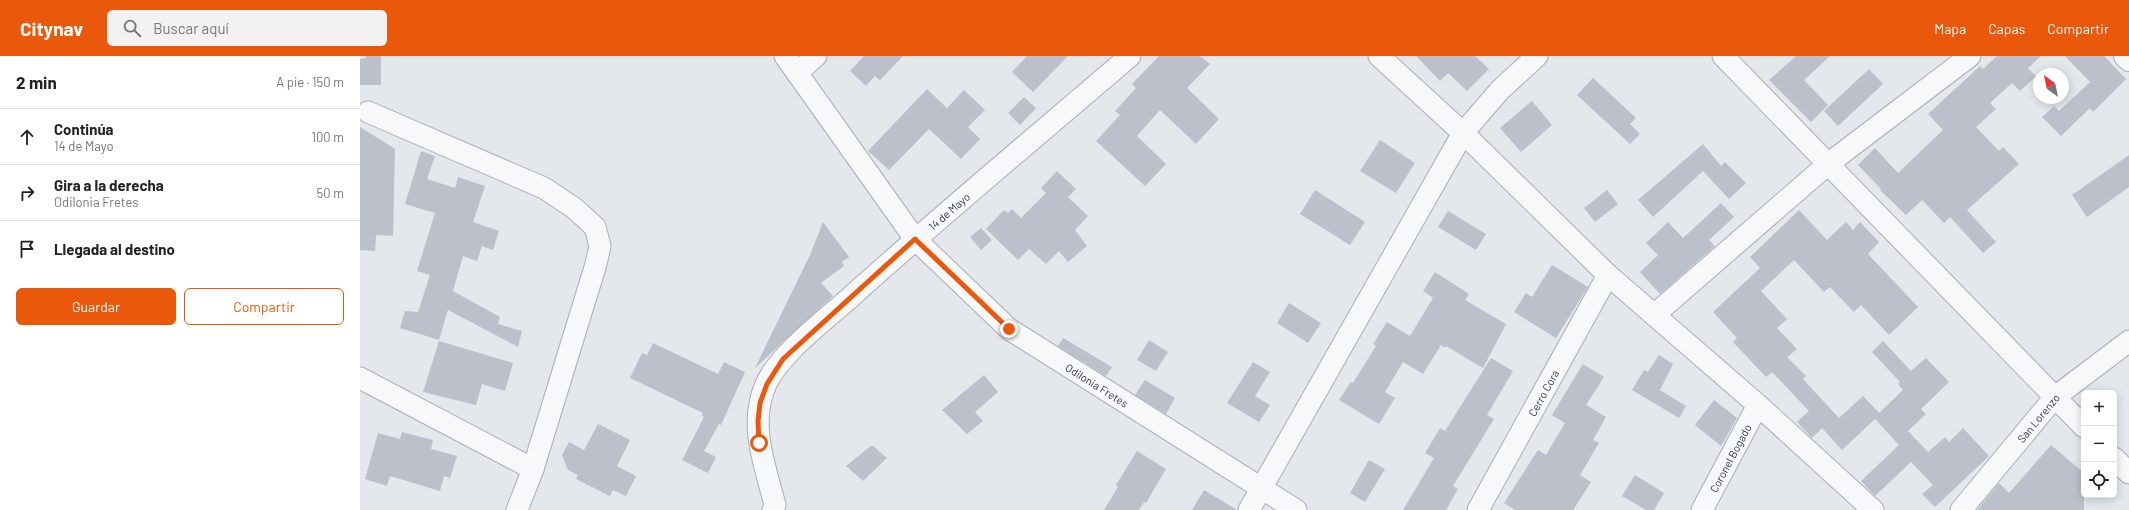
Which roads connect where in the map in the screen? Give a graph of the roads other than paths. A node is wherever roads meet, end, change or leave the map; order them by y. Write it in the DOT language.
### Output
graph roads {
  1 [pos="785,56"];
  2 [pos="816,56"];
  3 [pos="1130,56"];
  4 [pos="1379,56"];
  5 [pos="1538,56"];
  6 [pos="1723,56"];
  7 [pos="1970,56"];
  8 [pos="2125,56"];
  9 [pos="2129,60"];
  10 [pos="797,73"];
  11 [pos="368,112"];
  12 [pos="1464,133"];
  13 [pos="1828,164"];
  14 [pos="915,239"];
  15 [pos="1608,275"];
  16 [pos="1654,315"];
  17 [pos="2129,341"];
  18 [pos="360,378"];
  19 [pos="2055,397"];
  20 [pos="1758,405"];
  21 [pos="2083,426"];
  22 [pos="2117,461"];
  23 [pos="533,469"];
  24 [pos="2129,473"];
  25 [pos="1262,488"];
  26 [pos="517,510"];
  27 [pos="773,510"];
  28 [pos="1249,510"];
  29 [pos="1296,510"];
  30 [pos="1478,510"];
  31 [pos="1702,510"];
  32 [pos="1873,510"];
  33 [pos="1961,510"];
  1 -- 10 [label="street, Odilonia Fretes"];
  2 -- 10 [label="street"];
  3 -- 14 [label="street, 14 de Mayo"];
  4 -- 12 [label="street"];
  5 -- 12 [label="street"];
  6 -- 13 [label="street"];
  7 -- 13 [label="street"];
  8 -- 9 [label="street"];
  10 -- 14 [label="street, Odilonia Fretes"];
  11 -- 23 [label="street"];
  12 -- 15 [label="street"];
  12 -- 25 [label="street"];
  13 -- 16 [label="street"];
  13 -- 19 [label="street"];
  14 -- 25 [label="street, Odilonia Fretes"];
  14 -- 27 [label="street, 14 de Mayo"];
  15 -- 16 [label="street"];
  15 -- 30 [label="street, Cerro Cora"];
  16 -- 20 [label="street"];
  17 -- 19 [label="street, San Lorenzo"];
  18 -- 23 [label="street"];
  19 -- 21 [label="street"];
  19 -- 33 [label="street, San Lorenzo"];
  20 -- 31 [label="street, Coronel Bogado"];
  20 -- 32 [label="street"];
  22 -- 24 [label="street"];
  23 -- 26 [label="street"];
  25 -- 28 [label="street"];
  25 -- 29 [label="street, Odilonia Fretes"];
}
